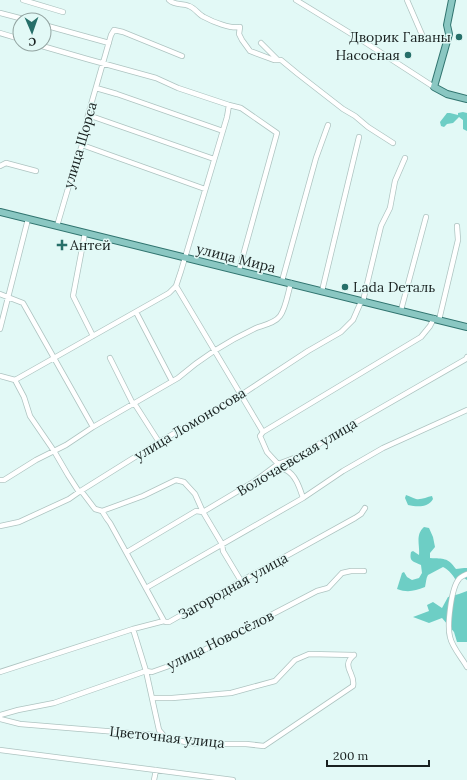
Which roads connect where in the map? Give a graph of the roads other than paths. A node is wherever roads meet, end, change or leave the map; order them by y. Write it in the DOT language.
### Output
graph roads {
  1 [pos="24,0"];
  2 [pos="169,0"];
  3 [pos="296,0"];
  4 [pos="407,0"];
  5 [pos="452,0"];
  6 [pos="63,12"];
  7 [pos="0,13"];
  8 [pos="12,16"];
  9 [pos="52,27"];
  10 [pos="0,34"];
  11 [pos="423,37"];
  12 [pos="12,38"];
  13 [pos="109,43"];
  14 [pos="261,43"];
  15 [pos="52,49"];
  16 [pos="182,56"];
  17 [pos="278,60"];
  18 [pos="103,63"];
  19 [pos="434,87"];
  20 [pos="96,88"];
  21 [pos="467,99"];
  22 [pos="228,105"];
  23 [pos="88,115"];
  24 [pos="328,125"];
  25 [pos="223,131"];
  26 [pos="359,138"];
  27 [pos="393,143"];
  28 [pos="82,145"];
  29 [pos="405,158"];
  30 [pos="214,159"];
  31 [pos="0,166"];
  32 [pos="36,171"];
  33 [pos="205,189"];
  34 [pos="0,212"];
  35 [pos="426,217"];
  36 [pos="28,219"];
  37 [pos="58,226"];
  38 [pos="457,226"];
  39 [pos="85,233"];
  40 [pos="185,257"];
  41 [pos="239,270"];
  42 [pos="282,281"];
  43 [pos="291,283"];
  44 [pos="176,286"];
  45 [pos="322,291"];
  46 [pos="0,294"];
  47 [pos="9,297"];
  48 [pos="363,301"];
  49 [pos="401,310"];
  50 [pos="136,312"];
  51 [pos="437,319"];
  52 [pos="467,327"];
  53 [pos="0,329"];
  54 [pos="93,336"];
  55 [pos="214,350"];
  56 [pos="54,357"];
  57 [pos="467,357"];
  58 [pos="110,358"];
  59 [pos="0,376"];
  60 [pos="15,380"];
  61 [pos="172,381"];
  62 [pos="241,394"];
  63 [pos="133,404"];
  64 [pos="467,410"];
  65 [pos="93,427"];
  66 [pos="262,432"];
  67 [pos="159,442"];
  68 [pos="54,451"];
  69 [pos="278,464"];
  70 [pos="0,480"];
  71 [pos="79,492"];
  72 [pos="303,498"];
  73 [pos="365,508"];
  74 [pos="102,511"];
  75 [pos="203,512"];
  76 [pos="0,526"];
  77 [pos="222,544"];
  78 [pos="127,552"];
  79 [pos="364,571"];
  80 [pos="467,574"];
  81 [pos="241,581"];
  82 [pos="146,588"];
  83 [pos="164,621"];
  84 [pos="133,629"];
  85 [pos="467,667"];
  86 [pos="146,671"];
  87 [pos="0,672"];
  88 [pos="152,698"];
  89 [pos="0,715"];
  90 [pos="0,719"];
  91 [pos="159,730"];
  92 [pos="154,735"];
  93 [pos="164,736"];
  94 [pos="0,750"];
  95 [pos="156,770"];
  96 [pos="154,780"];
  97 [pos="233,780"];
  1 -- 6 [label="street"];
  2 -- 17 [label="street"];
  3 -- 19 [label="street"];
  4 -- 11 [label="street"];
  5 -- 19 [label="main road"];
  7 -- 8 [label="street"];
  9 -- 13 [label="street"];
  10 -- 12 [label="street"];
  13 -- 16 [label="street"];
  13 -- 18 [label="street, улица Щорса"];
  14 -- 17 [label="street"];
  15 -- 18 [label="street"];
  17 -- 27 [label="street"];
  18 -- 20 [label="street, улица Щорса"];
  18 -- 22 [label="street"];
  19 -- 21 [label="main road"];
  20 -- 23 [label="street, улица Щорса"];
  20 -- 25 [label="street"];
  22 -- 25 [label="street"];
  22 -- 41 [label="street"];
  23 -- 28 [label="street, улица Щорса"];
  23 -- 30 [label="street"];
  24 -- 42 [label="street"];
  25 -- 30 [label="street"];
  26 -- 45 [label="street"];
  28 -- 33 [label="street"];
  28 -- 37 [label="street, улица Щорса"];
  29 -- 48 [label="street, улица Ломоносова"];
  30 -- 33 [label="street"];
  31 -- 32 [label="street"];
  33 -- 40 [label="street"];
  34 -- 36 [label="main road, улица Мира"];
  35 -- 49 [label="street"];
  36 -- 37 [label="main road, улица Мира"];
  36 -- 47 [label="street"];
  37 -- 39 [label="main road, улица Мира"];
  38 -- 51 [label="street"];
  39 -- 40 [label="main road, улица Мира"];
  39 -- 54 [label="street"];
  40 -- 41 [label="main road, улица Мира"];
  40 -- 44 [label="street"];
  41 -- 42 [label="main road, улица Мира"];
  42 -- 43 [label="main road, улица Мира"];
  43 -- 45 [label="main road, улица Мира"];
  43 -- 55 [label="street"];
  44 -- 50 [label="street"];
  44 -- 55 [label="street"];
  45 -- 48 [label="main road, улица Мира"];
  46 -- 47 [label="street"];
  47 -- 53 [label="street"];
  47 -- 56 [label="street"];
  48 -- 49 [label="main road, улица Мира"];
  48 -- 62 [label="street, улица Ломоносова"];
  49 -- 51 [label="main road, улица Мира"];
  50 -- 54 [label="street"];
  50 -- 61 [label="street"];
  51 -- 52 [label="main road, улица Мира"];
  51 -- 66 [label="street"];
  54 -- 56 [label="street"];
  55 -- 61 [label="street"];
  55 -- 62 [label="street"];
  56 -- 60 [label="street"];
  56 -- 65 [label="street"];
  57 -- 69 [label="street, Волочаевская улица"];
  58 -- 63 [label="street"];
  59 -- 60 [label="street"];
  60 -- 68 [label="street"];
  61 -- 63 [label="street"];
  62 -- 66 [label="street"];
  62 -- 67 [label="street, улица Ломоносова"];
  63 -- 65 [label="street"];
  63 -- 67 [label="street"];
  64 -- 72 [label="street"];
  65 -- 68 [label="street"];
  66 -- 69 [label="street"];
  67 -- 71 [label="street, улица Ломоносова"];
  68 -- 70 [label="street"];
  68 -- 71 [label="street"];
  69 -- 72 [label="street"];
  69 -- 75 [label="street, Волочаевская улица"];
  71 -- 74 [label="street"];
  71 -- 76 [label="street, улица Ломоносова"];
  72 -- 77 [label="street"];
  73 -- 81 [label="street, Загородная улица"];
  74 -- 75 [label="street"];
  74 -- 78 [label="street"];
  75 -- 77 [label="street"];
  75 -- 78 [label="street, Волочаевская улица"];
  77 -- 81 [label="street"];
  77 -- 82 [label="street"];
  78 -- 82 [label="street"];
  79 -- 86 [label="street, улица Новосёлов"];
  80 -- 85 [label="street"];
  81 -- 83 [label="street, Загородная улица"];
  82 -- 83 [label="street"];
  83 -- 84 [label="street, Загородная улица"];
  84 -- 86 [label="street"];
  84 -- 87 [label="street, Загородная улица"];
  86 -- 88 [label="street"];
  86 -- 89 [label="street, улица Новосёлов"];
  88 -- 91 [label="street"];
  88 -- 93 [label="street, Цветочная улица"];
  90 -- 92 [label="street, Цветочная улица"];
  91 -- 92 [label="street"];
  91 -- 93 [label="street"];
  92 -- 93 [label="street, Цветочная улица"];
  94 -- 95 [label="street"];
  95 -- 96 [label="street"];
  95 -- 97 [label="street"];
}
